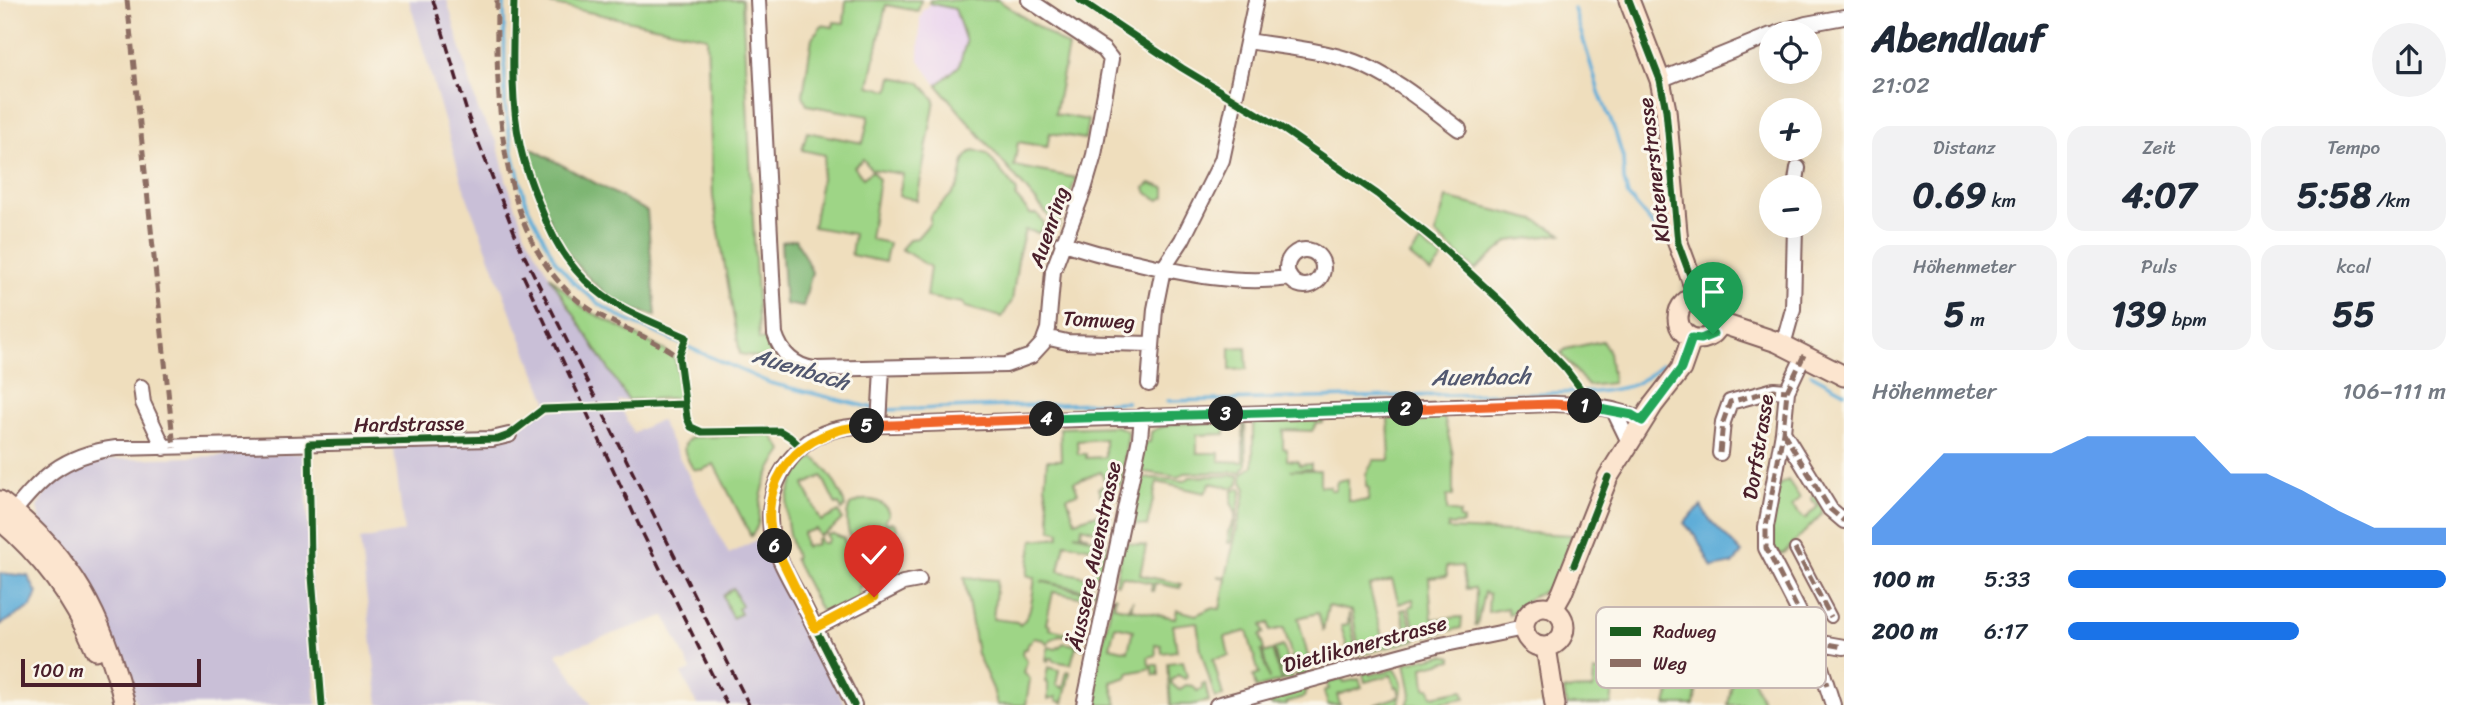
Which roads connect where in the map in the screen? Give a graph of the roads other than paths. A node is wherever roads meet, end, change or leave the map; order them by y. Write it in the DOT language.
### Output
graph roads {
  1 [pos="758,0"];
  2 [pos="1029,0"];
  3 [pos="1256,0"];
  4 [pos="1629,0"];
  5 [pos="1844,18"];
  6 [pos="1822,21"];
  7 [pos="1249,41"];
  8 [pos="1759,41"];
  9 [pos="1660,79"];
  10 [pos="1459,129"];
  11 [pos="1798,168"];
  12 [pos="1797,175"];
  13 [pos="1795,238"];
  14 [pos="1062,242"];
  15 [pos="1163,269"];
  16 [pos="1289,278"];
  17 [pos="1698,297"];
  18 [pos="1720,323"];
  19 [pos="1045,337"];
  20 [pos="1692,338"];
  21 [pos="1152,344"];
  22 [pos="1783,345"];
  23 [pos="1804,355"];
  24 [pos="882,368"];
  25 [pos="1844,376"];
  26 [pos="1149,384"];
  27 [pos="141,387"];
  28 [pos="1787,391"];
  29 [pos="1614,411"];
  30 [pos="879,414"];
  31 [pos="1142,416"];
  32 [pos="1642,421"];
  33 [pos="1783,432"];
  34 [pos="509,435"];
  35 [pos="1629,442"];
  36 [pos="164,448"];
  37 [pos="1720,453"];
  38 [pos="4,514"];
  39 [pos="1844,521"];
  40 [pos="1795,549"];
  41 [pos="919,580"];
  42 [pos="1797,607"];
  43 [pos="1826,607"];
  44 [pos="1826,608"];
  45 [pos="1553,609"];
  46 [pos="1831,617"];
  47 [pos="815,628"];
  48 [pos="1524,628"];
  49 [pos="1826,644"];
  50 [pos="1546,647"];
  51 [pos="1844,647"];
  52 [pos="1826,682"];
  53 [pos="112,705"];
  54 [pos="125,705"];
  55 [pos="854,705"];
  56 [pos="1084,705"];
  57 [pos="1217,705"];
  58 [pos="1555,705"];
  59 [pos="1833,705"];
  1 -- 24 [label="street"];
  2 -- 14 [label="street, Auenring"];
  3 -- 7 [label="street"];
  4 -- 9 [label="main road, Klotenerstrasse"];
  5 -- 6 [label="street"];
  7 -- 10 [label="street"];
  7 -- 15 [label="street"];
  8 -- 9 [label="street"];
  9 -- 17 [label="main road, Klotenerstrasse"];
  11 -- 12 [label="street"];
  13 -- 22 [label="street"];
  14 -- 15 [label="street"];
  14 -- 19 [label="street, Auenring"];
  15 -- 16 [label="street"];
  15 -- 21 [label="street"];
  17 -- 18 [label="main road"];
  17 -- 20 [label="main road"];
  18 -- 20 [label="main road"];
  18 -- 22 [label="main road"];
  19 -- 21 [label="street, Tomweg"];
  19 -- 24 [label="street"];
  20 -- 32 [label="main road"];
  21 -- 26 [label="street"];
  22 -- 23 [label="main road"];
  23 -- 25 [label="main road"];
  23 -- 28 [label="street, Dorfstrasse"];
  24 -- 30 [label="street"];
  27 -- 36 [label="street"];
  28 -- 33 [label="street, Dorfstrasse"];
  28 -- 37 [label="street"];
  29 -- 31 [label="street"];
  29 -- 32 [label="street"];
  29 -- 35 [label="street"];
  30 -- 31 [label="street"];
  30 -- 47 [label="street"];
  31 -- 56 [label="street, Äussere Auenstrasse"];
  32 -- 35 [label="main road"];
  33 -- 39 [label="street"];
  33 -- 42 [label="street, Dorfstrasse"];
  34 -- 36 [label="street, Hardstrasse"];
  35 -- 45 [label="main road"];
  36 -- 38 [label="street, Hardstrasse"];
  38 -- 53 [label="main road"];
  38 -- 54 [label="main road"];
  40 -- 43 [label="street"];
  41 -- 47 [label="street"];
  44 -- 46 [label="street"];
  45 -- 48 [label="main road"];
  45 -- 50 [label="main road"];
  47 -- 55 [label="street"];
  48 -- 50 [label="main road"];
  48 -- 57 [label="street, Dietlikonerstrasse"];
  49 -- 51 [label="street"];
  50 -- 58 [label="main road"];
  52 -- 59 [label="street"];
}
